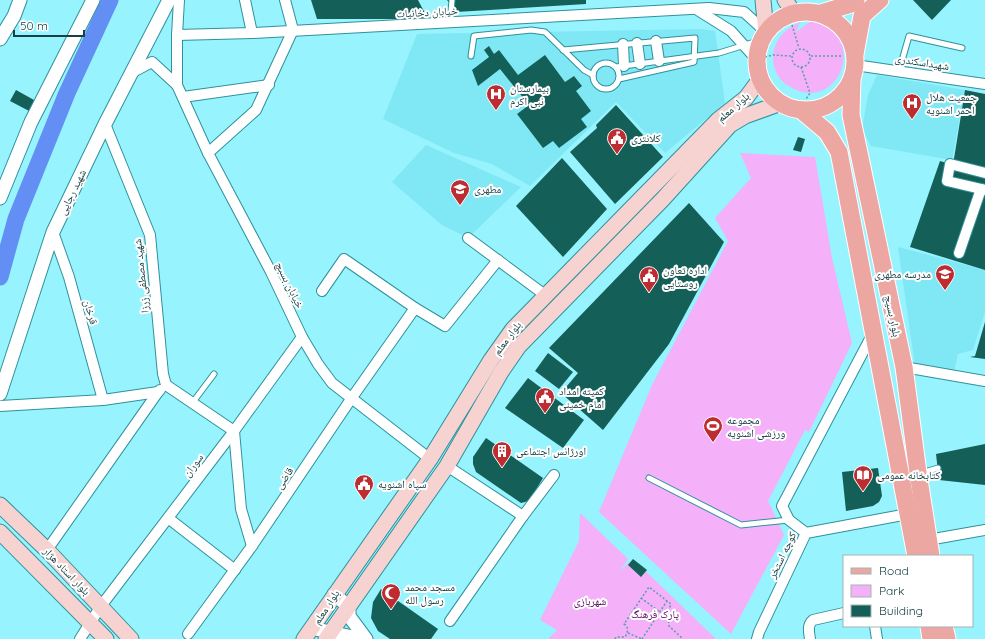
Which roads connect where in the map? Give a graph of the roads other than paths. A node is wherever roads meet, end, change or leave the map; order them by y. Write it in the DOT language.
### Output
graph roads {
  1 [pos="20,0"];
  2 [pos="93,0"];
  3 [pos="169,0"];
  4 [pos="179,0"];
  5 [pos="245,0"];
  6 [pos="285,0"];
  7 [pos="452,0"];
  8 [pos="763,0"];
  9 [pos="856,0"];
  10 [pos="880,0"];
  11 [pos="696,9"];
  12 [pos="789,9"];
  13 [pos="821,13"];
  14 [pos="450,23"];
  15 [pos="293,30"];
  16 [pos="252,33"];
  17 [pos="177,35"];
  18 [pos="763,36"];
  19 [pos="0,39"];
  20 [pos="656,41"];
  21 [pos="637,43"];
  22 [pos="622,44"];
  23 [pos="962,48"];
  24 [pos="563,50"];
  25 [pos="694,55"];
  26 [pos="471,56"];
  27 [pos="659,60"];
  28 [pos="757,60"];
  29 [pos="640,64"];
  30 [pos="854,66"];
  31 [pos="620,67"];
  32 [pos="899,71"];
  33 [pos="132,72"];
  34 [pos="593,75"];
  35 [pos="619,79"];
  36 [pos="760,79"];
  37 [pos="985,84"];
  38 [pos="177,85"];
  39 [pos="269,85"];
  40 [pos="183,97"];
  41 [pos="781,103"];
  42 [pos="801,110"];
  43 [pos="105,124"];
  44 [pos="208,153"];
  45 [pos="985,173"];
  46 [pos="983,190"];
  47 [pos="0,198"];
  48 [pos="53,232"];
  49 [pos="468,238"];
  50 [pos="960,253"];
  51 [pos="498,260"];
  52 [pos="322,291"];
  53 [pos="545,295"];
  54 [pos="415,308"];
  55 [pos="872,334"];
  56 [pos="302,337"];
  57 [pos="904,367"];
  58 [pos="214,374"];
  59 [pos="985,381"];
  60 [pos="166,385"];
  61 [pos="158,392"];
  62 [pos="0,394"];
  63 [pos="351,399"];
  64 [pos="103,400"];
  65 [pos="193,402"];
  66 [pos="0,406"];
  67 [pos="234,431"];
  68 [pos="430,459"];
  69 [pos="447,466"];
  70 [pos="938,468"];
  71 [pos="918,474"];
  72 [pos="554,475"];
  73 [pos="649,478"];
  74 [pos="0,505"];
  75 [pos="908,514"];
  76 [pos="523,516"];
  77 [pos="168,518"];
  78 [pos="789,520"];
  79 [pos="985,530"];
  80 [pos="0,532"];
  81 [pos="806,533"];
  82 [pos="252,546"];
  83 [pos="929,548"];
  84 [pos="47,550"];
  85 [pos="916,555"];
  86 [pos="235,570"];
  87 [pos="334,594"];
  88 [pos="101,606"];
  89 [pos="348,607"];
  90 [pos="843,613"];
  91 [pos="450,621"];
  92 [pos="91,624"];
  93 [pos="875,627"];
  94 [pos="929,627"];
  95 [pos="944,627"];
  96 [pos="188,634"];
  97 [pos="308,634"];
  98 [pos="329,636"];
  99 [pos="80,639"];
  100 [pos="106,639"];
  101 [pos="131,639"];
  102 [pos="365,639"];
  103 [pos="757,639"];
  104 [pos="810,639"];
  105 [pos="877,639"];
  106 [pos="931,639"];
  107 [pos="947,639"];
  1 -- 19 [label="street"];
  2 -- 47 [label="street"];
  3 -- 33 [label="street, شهید رجایی"];
  4 -- 17 [label="street"];
  5 -- 16 [label="street"];
  6 -- 15 [label="street"];
  7 -- 14 [label="lane"];
  8 -- 18 [label="main road"];
  9 -- 13 [label="main road"];
  10 -- 30 [label="main road"];
  11 -- 14 [label="street, خیابان دخانیات"];
  11 -- 18 [label="street, خیابان دخانیات"];
  11 -- 28 [label="street"];
  12 -- 13 [label="main road"];
  12 -- 18 [label="main road"];
  13 -- 30 [label="main road"];
  14 -- 15 [label="street, خیابان دخانیات"];
  15 -- 16 [label="street, خیابان دخانیات"];
  15 -- 39 [label="street"];
  16 -- 17 [label="street, خیابان دخانیات"];
  17 -- 38 [label="street"];
  18 -- 25 [label="lane"];
  18 -- 28 [label="main road"];
  20 -- 21 [label="lane"];
  20 -- 25 [label="lane"];
  20 -- 27 [label="street"];
  21 -- 22 [label="lane"];
  21 -- 29 [label="street"];
  22 -- 24 [label="lane"];
  22 -- 31 [label="street"];
  23 -- 32 [label="lane"];
  24 -- 26 [label="lane"];
  24 -- 34 [label="lane"];
  25 -- 27 [label="lane"];
  25 -- 35 [label="lane"];
  27 -- 29 [label="lane"];
  28 -- 36 [label="main road"];
  29 -- 31 [label="lane"];
  30 -- 32 [label="street, شهیداسکندری"];
  30 -- 42 [label="main road"];
  30 -- 57 [label="main road, بلوار بسیج"];
  31 -- 34 [label="lane"];
  31 -- 35 [label="lane"];
  32 -- 37 [label="street, شهیداسکندری"];
  33 -- 38 [label="street"];
  33 -- 43 [label="street, شهید رجایی"];
  34 -- 35 [label="lane"];
  36 -- 41 [label="main road"];
  36 -- 53 [label="main road, بلوار معلم"];
  38 -- 40 [label="street, خیابان بسبچ"];
  39 -- 40 [label="street"];
  39 -- 44 [label="street"];
  40 -- 44 [label="street, خیابان بسبچ"];
  41 -- 42 [label="main road"];
  41 -- 69 [label="main road, بلوار معلم"];
  42 -- 55 [label="main road"];
  43 -- 48 [label="street, شهید رجایی"];
  43 -- 60 [label="street, شهید مصطفی زرزا"];
  44 -- 56 [label="street, خیابان بسبچ"];
  45 -- 46 [label="street"];
  46 -- 50 [label="street"];
  48 -- 62 [label="street, شهید رجایی"];
  48 -- 64 [label="street, قرخان"];
  49 -- 51 [label="street"];
  51 -- 53 [label="street"];
  51 -- 54 [label="street"];
  52 -- 54 [label="street"];
  53 -- 68 [label="main road, بلوار معلم"];
  54 -- 63 [label="street, قاضی"];
  55 -- 75 [label="main road"];
  55 -- 78 [label="street"];
  56 -- 63 [label="street, خیابان بسبچ"];
  56 -- 67 [label="street, سوران"];
  57 -- 59 [label="street"];
  57 -- 71 [label="main road, بلوار بسیج"];
  58 -- 65 [label="lane"];
  60 -- 61 [label="street"];
  60 -- 65 [label="street"];
  61 -- 64 [label="street"];
  61 -- 84 [label="street"];
  63 -- 68 [label="street, خیابان بسبچ"];
  63 -- 82 [label="street, قاضی"];
  64 -- 66 [label="street"];
  65 -- 67 [label="street"];
  67 -- 77 [label="street, سوران"];
  67 -- 82 [label="street"];
  68 -- 87 [label="main road, بلوار معلم"];
  69 -- 76 [label="street"];
  69 -- 89 [label="main road, بلوار معلم"];
  70 -- 71 [label="lane"];
  71 -- 83 [label="main road, بلوار بسیج"];
  72 -- 76 [label="street"];
  73 -- 78 [label="lane"];
  74 -- 84 [label="main road, بلوار استاد هژار"];
  75 -- 81 [label="street, کوچه استخر"];
  75 -- 85 [label="main road"];
  76 -- 91 [label="street"];
  77 -- 86 [label="street"];
  77 -- 88 [label="street, سوران"];
  78 -- 81 [label="street"];
  79 -- 83 [label="street"];
  80 -- 92 [label="main road, بلوار استاد هژار"];
  81 -- 103 [label="street, کوچه استخر"];
  82 -- 86 [label="street, قاضی"];
  84 -- 88 [label="main road, بلوار استاد هژار"];
  86 -- 96 [label="street, قاضی"];
  87 -- 89 [label="street"];
  87 -- 97 [label="main road, بلوار معلم"];
  88 -- 92 [label="street, سوران"];
  88 -- 101 [label="main road, بلوار استاد هژار"];
  89 -- 98 [label="main road, بلوار معلم"];
  89 -- 102 [label="street"];
  90 -- 104 [label="street"];
  92 -- 99 [label="street, سوران"];
  92 -- 100 [label="main road, بلوار استاد هژار"];
  93 -- 105 [label="street"];
  94 -- 106 [label="main road"];
  95 -- 107 [label="main road"];
  97 -- 98 [label="street"];
  98 -- 102 [label="street"];
}
